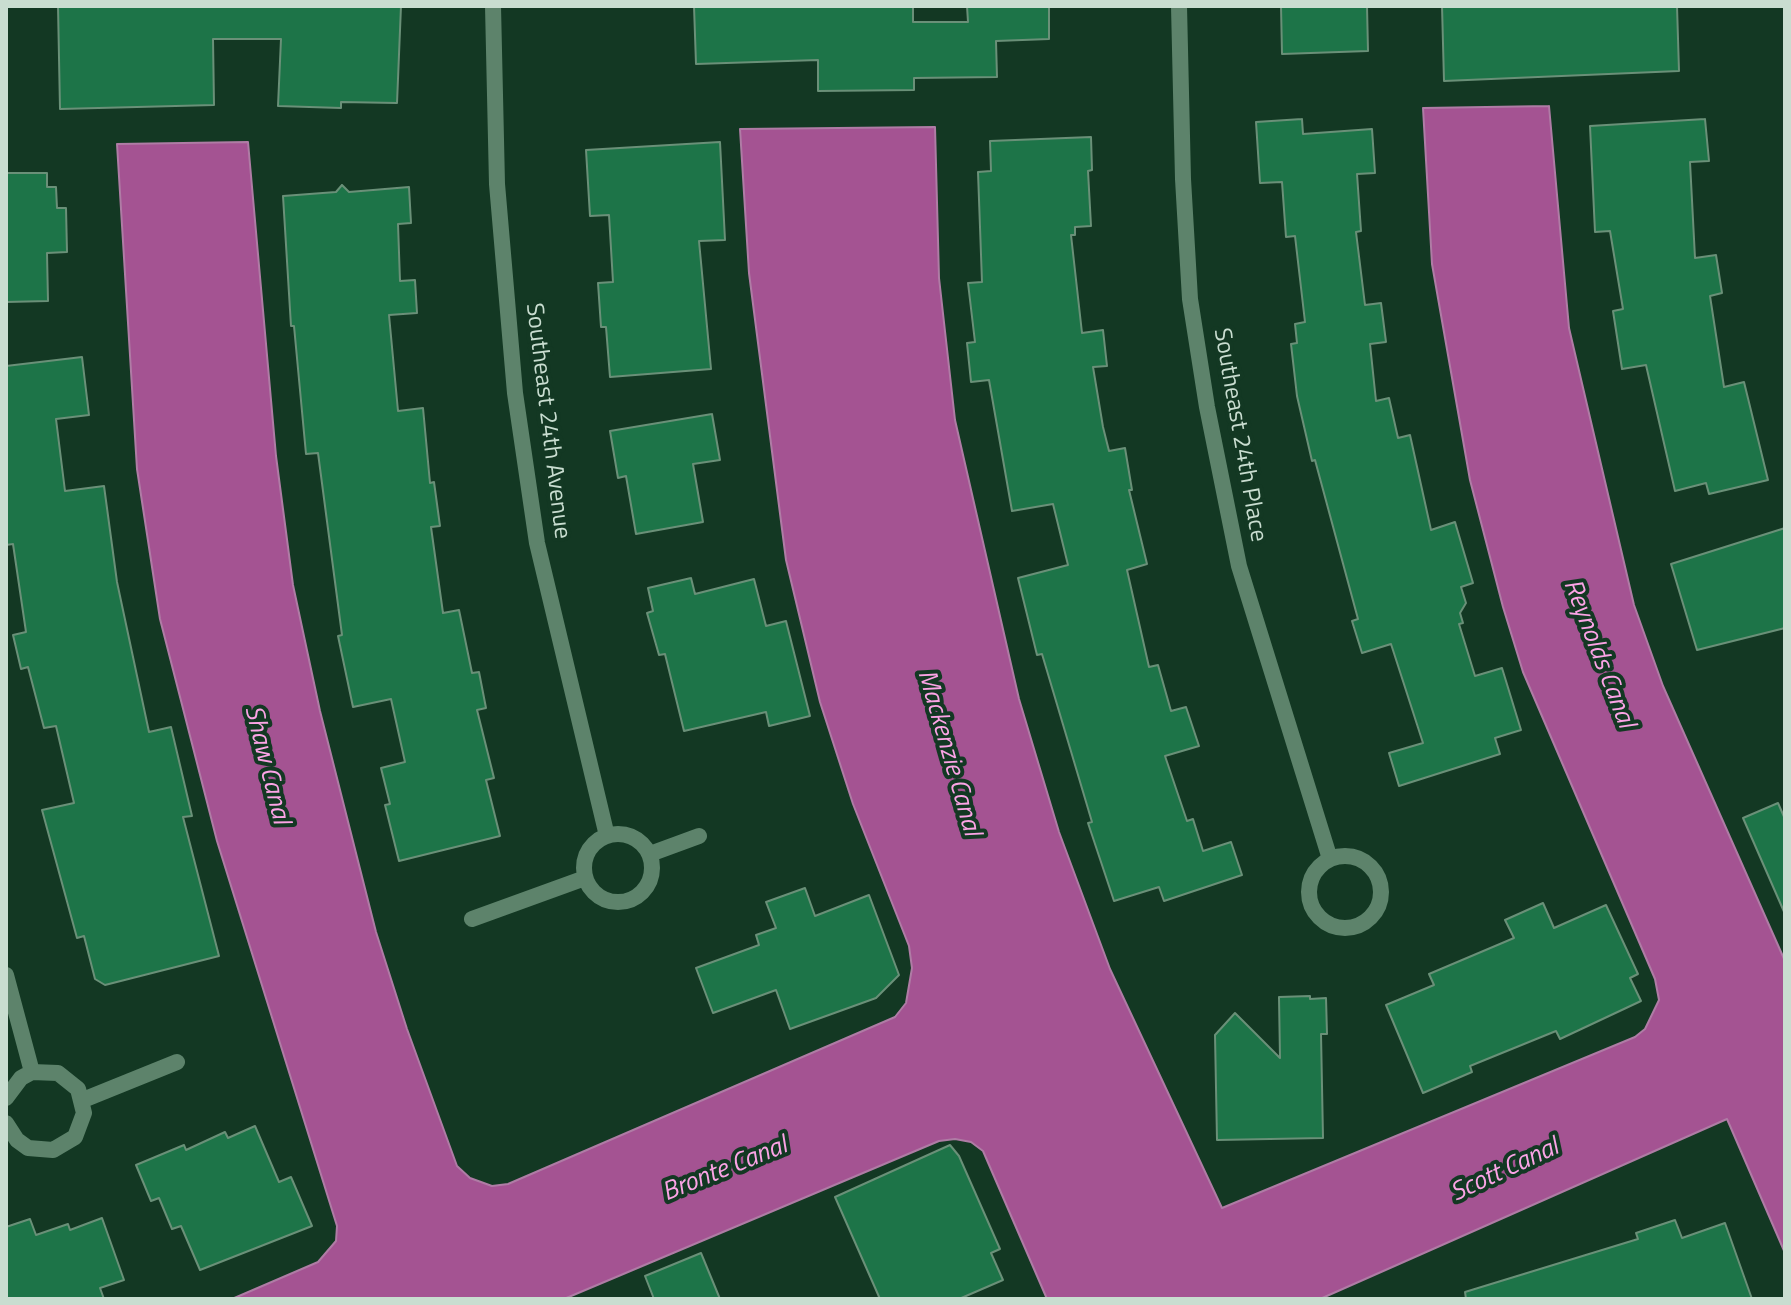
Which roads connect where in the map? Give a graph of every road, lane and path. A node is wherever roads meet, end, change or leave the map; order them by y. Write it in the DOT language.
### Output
graph roads {
  1 [pos="493,6"];
  2 [pos="1179,6"];
  3 [pos="607,836"];
  4 [pos="699,836"];
  5 [pos="650,854"];
  6 [pos="1330,859"];
  7 [pos="585,878"];
  8 [pos="472,919"];
  9 [pos="6,975"];
  10 [pos="177,1062"];
  11 [pos="32,1072"];
  12 [pos="6,1098"];
  13 [pos="83,1100"];
  14 [pos="7,1129"];
  1 -- 3 [label="street, Southeast 24th Avenue"];
  2 -- 6 [label="street, Southeast 24th Place"];
  3 -- 5 [label="street"];
  3 -- 7 [label="street"];
  4 -- 5 [label="street"];
  5 -- 7 [label="street"];
  6 -- 6 [label="street"];
  7 -- 8 [label="street"];
  9 -- 11 [label="street"];
  10 -- 13 [label="street"];
  11 -- 12 [label="street"];
  11 -- 13 [label="street"];
  13 -- 14 [label="street"];
}
